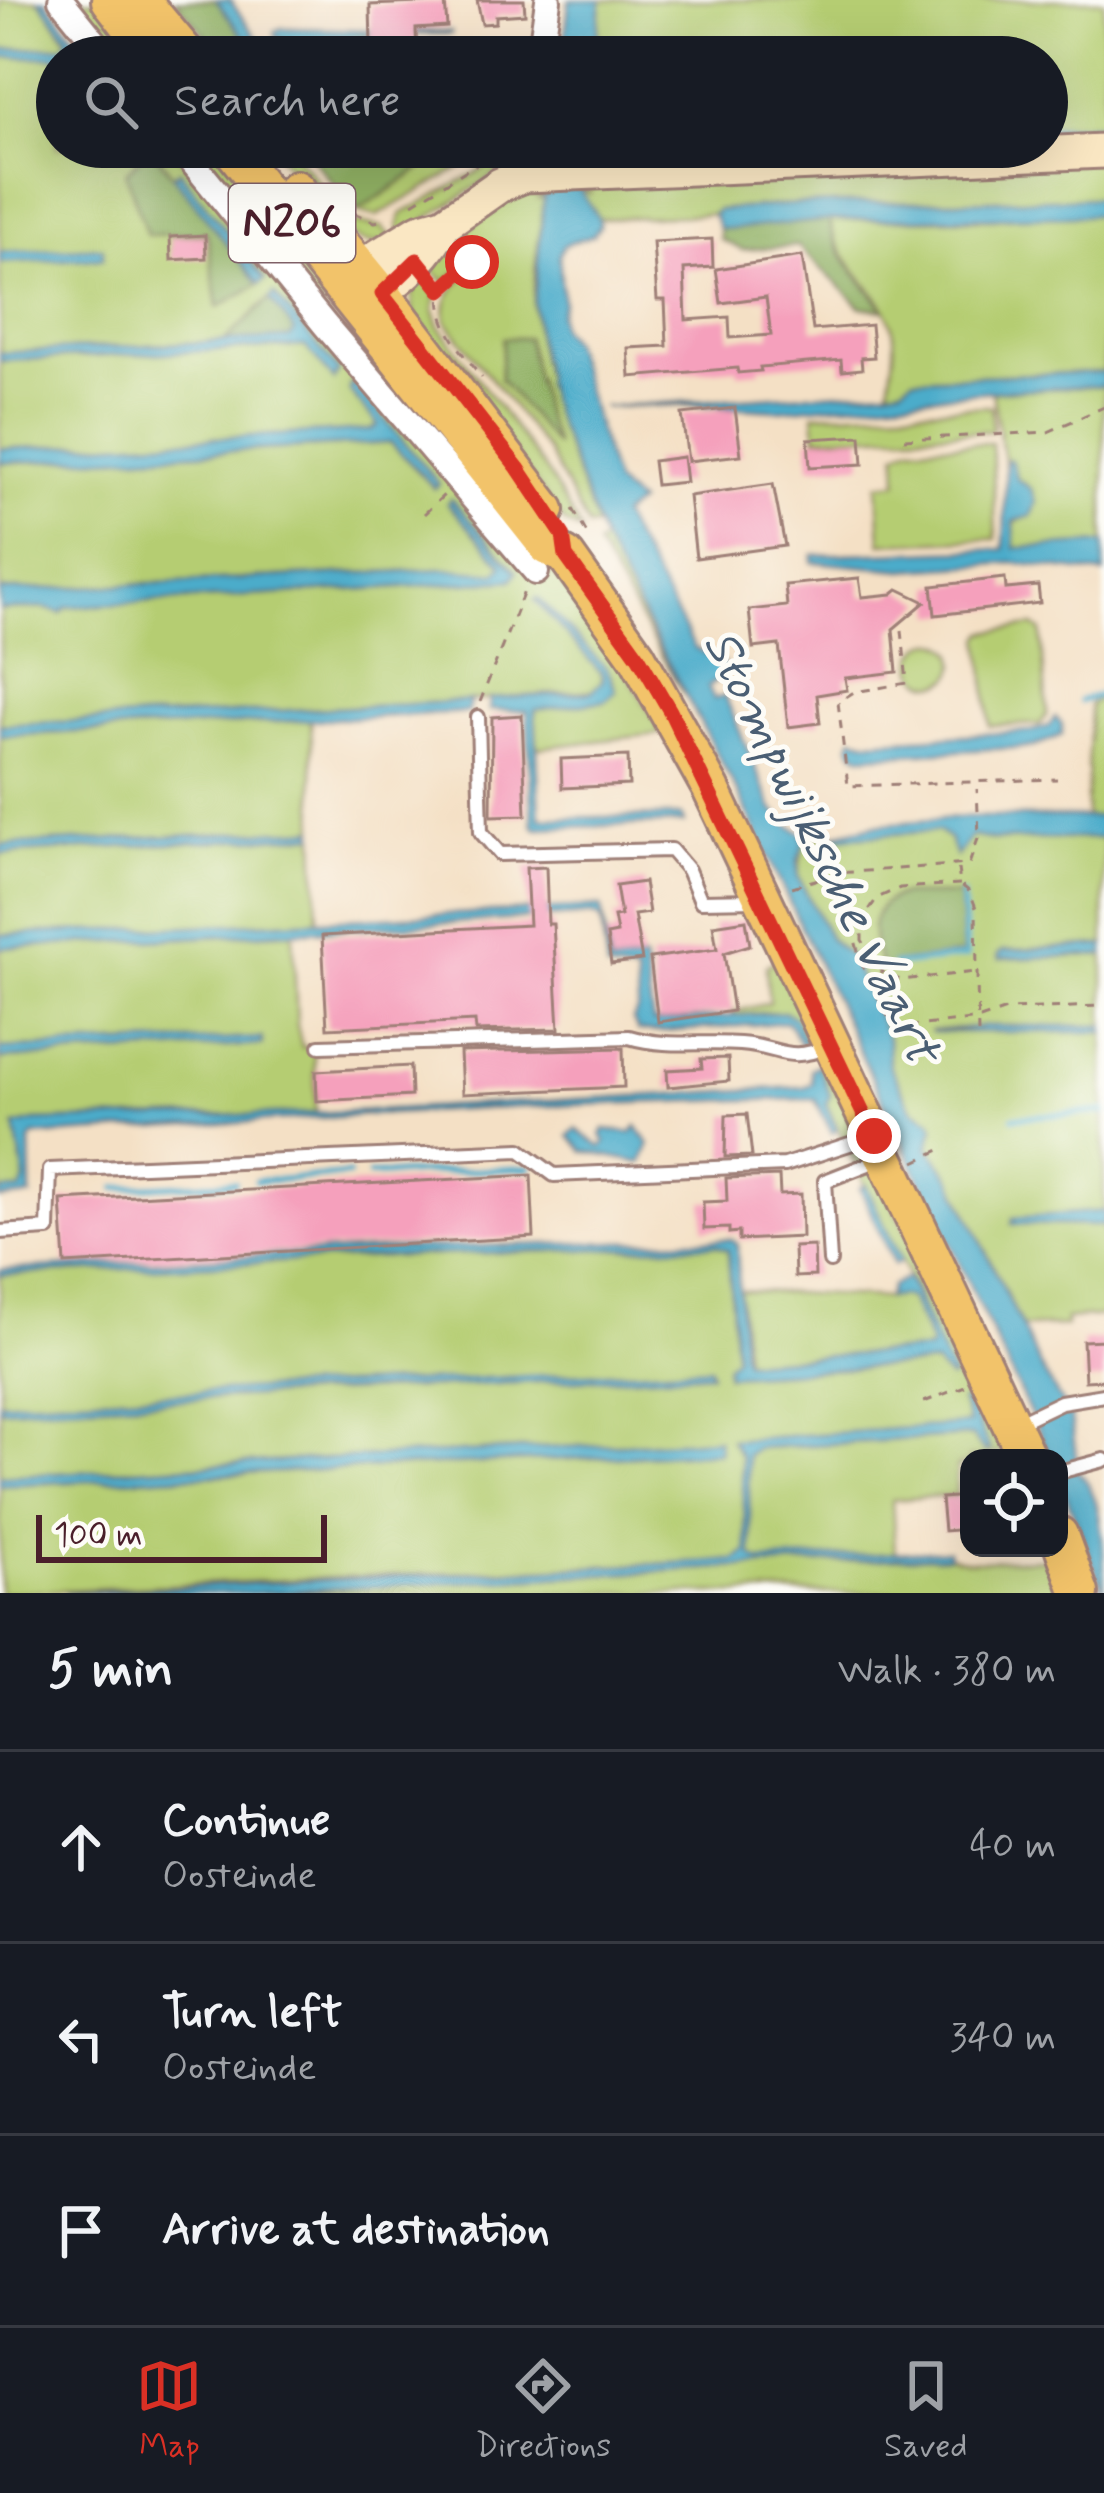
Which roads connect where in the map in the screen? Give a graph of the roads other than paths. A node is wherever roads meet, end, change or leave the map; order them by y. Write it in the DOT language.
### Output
graph roads {
  1 [pos="61,0"];
  2 [pos="110,0"];
  3 [pos="141,0"];
  4 [pos="548,0"];
  5 [pos="90,36"];
  6 [pos="138,36"];
  7 [pos="171,36"];
  8 [pos="543,36"];
  9 [pos="1104,151"];
  10 [pos="1068,152"];
  11 [pos="204,168"];
  12 [pos="248,168"];
  13 [pos="275,168"];
  14 [pos="521,168"];
  15 [pos="354,297"];
  16 [pos="554,564"];
  17 [pos="478,717"];
  18 [pos="771,896"];
  19 [pos="320,1046"];
  20 [pos="832,1046"];
  21 [pos="889,1153"];
  22 [pos="0,1232"];
  23 [pos="830,1262"];
  24 [pos="1104,1395"];
  25 [pos="1038,1449"];
  26 [pos="1104,1460"];
  27 [pos="1068,1462"];
  28 [pos="1067,1557"];
  29 [pos="1080,1593"];
  1 -- 5 [label="street"];
  2 -- 6 [label="main road"];
  3 -- 7 [label="main road"];
  4 -- 8 [label="street"];
  9 -- 10 [label="street"];
  11 -- 15 [label="street"];
  12 -- 15 [label="main road, N206"];
  13 -- 15 [label="main road, N206"];
  14 -- 15 [label="street"];
  15 -- 16 [label="main road, N206"];
  15 -- 16 [label="street"];
  16 -- 18 [label="main road, N206"];
  17 -- 18 [label="lane"];
  18 -- 20 [label="main road, N206"];
  19 -- 20 [label="lane"];
  20 -- 21 [label="main road, N206"];
  21 -- 22 [label="lane"];
  21 -- 23 [label="lane"];
  21 -- 25 [label="main road, N206"];
  24 -- 25 [label="lane"];
  26 -- 27 [label="lane"];
  28 -- 29 [label="main road"];
}
